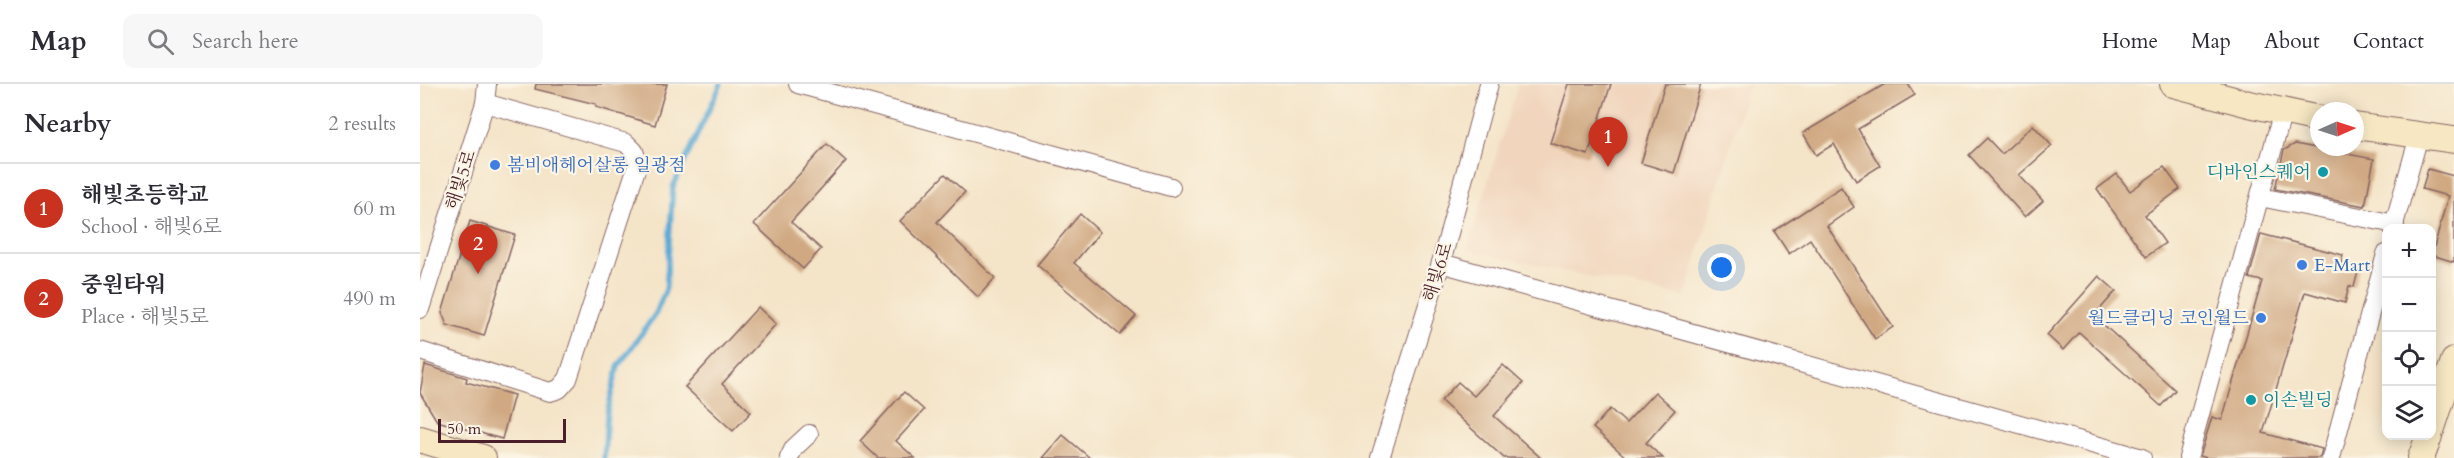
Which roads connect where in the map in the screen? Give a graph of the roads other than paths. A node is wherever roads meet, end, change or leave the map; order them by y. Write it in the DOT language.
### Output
graph roads {
  1 [pos="487,84"];
  2 [pos="798,84"];
  3 [pos="1489,84"];
  4 [pos="2173,84"];
  5 [pos="485,103"];
  6 [pos="2283,111"];
  7 [pos="2310,117"];
  8 [pos="2364,127"];
  9 [pos="2419,136"];
  10 [pos="2454,140"];
  11 [pos="1171,187"];
  12 [pos="2260,197"];
  13 [pos="2385,224"];
  14 [pos="2395,224"];
  15 [pos="1441,263"];
  16 [pos="2382,269"];
  17 [pos="420,309"];
  18 [pos="420,351"];
  19 [pos="2454,361"];
  20 [pos="2436,416"];
  21 [pos="809,434"];
  22 [pos="420,439"];
  23 [pos="2427,440"];
  24 [pos="483,458"];
  25 [pos="789,458"];
  26 [pos="1380,458"];
  27 [pos="2142,458"];
  28 [pos="2188,458"];
  29 [pos="2331,458"];
  30 [pos="2421,458"];
  1 -- 5 [label="street, 해빛5로"];
  2 -- 11 [label="street"];
  3 -- 15 [label="street, 해빛6로"];
  4 -- 6 [label="street"];
  5 -- 17 [label="street, 해빛5로"];
  5 -- 18 [label="street"];
  6 -- 7 [label="street"];
  6 -- 12 [label="street"];
  8 -- 9 [label="street"];
  9 -- 10 [label="street"];
  9 -- 14 [label="street"];
  12 -- 13 [label="street"];
  12 -- 28 [label="street"];
  15 -- 26 [label="street, 해빛6로"];
  15 -- 27 [label="street"];
  16 -- 29 [label="street"];
  19 -- 20 [label="street"];
  21 -- 25 [label="street"];
  22 -- 24 [label="street"];
  23 -- 30 [label="street"];
}
